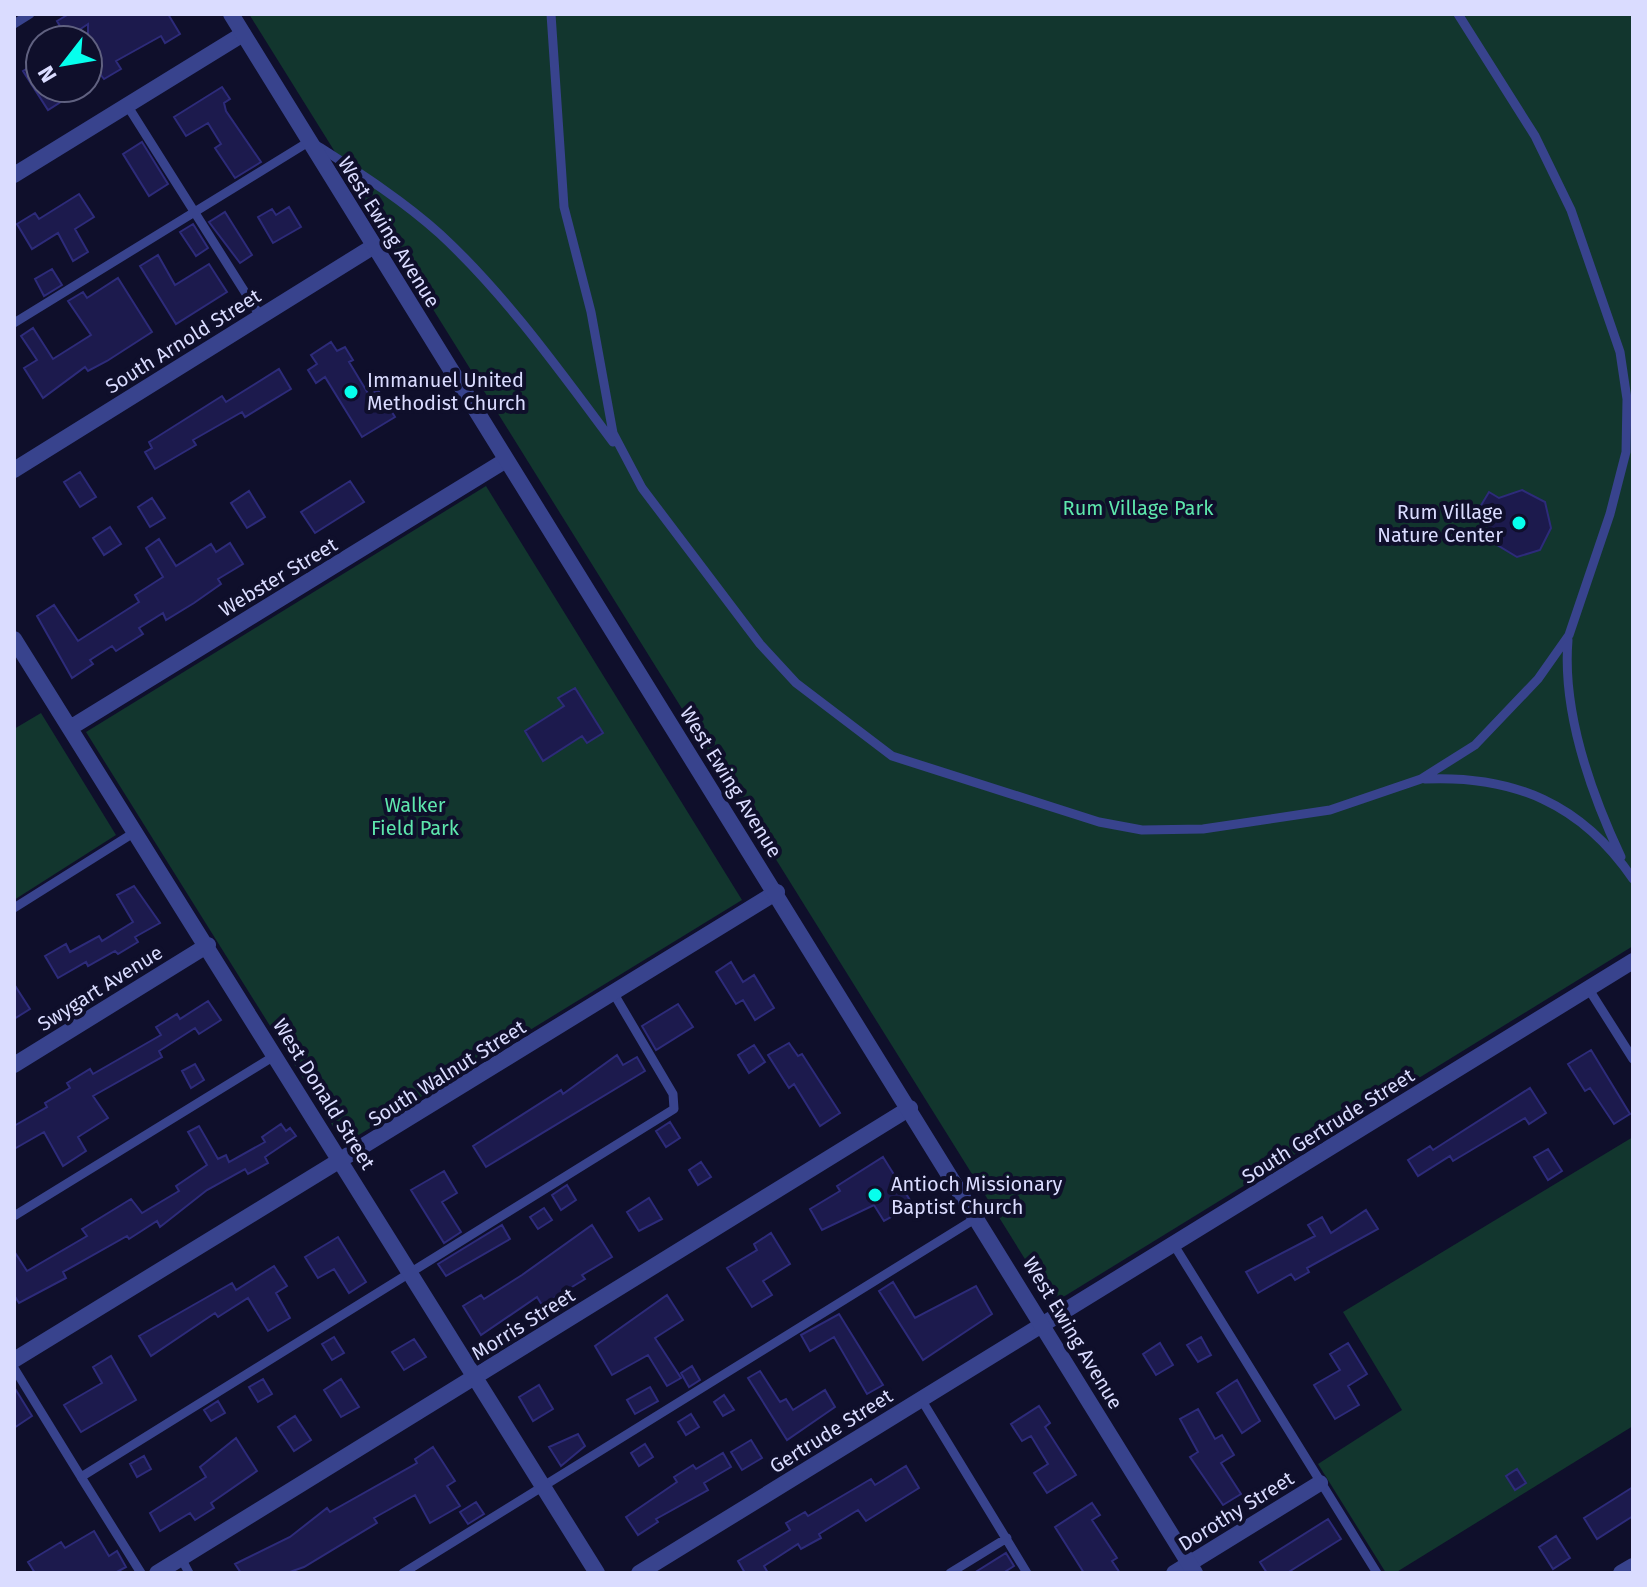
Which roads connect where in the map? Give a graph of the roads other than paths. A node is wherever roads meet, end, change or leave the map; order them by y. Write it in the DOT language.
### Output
graph roads {
  1 [pos="30,14"];
  2 [pos="231,14"];
  3 [pos="551,14"];
  4 [pos="1458,14"];
  5 [pos="14,24"];
  6 [pos="243,34"];
  7 [pos="127,105"];
  8 [pos="310,141"];
  9 [pos="14,175"];
  10 [pos="194,211"];
  11 [pos="374,246"];
  12 [pos="260,316"];
  13 [pos="14,323"];
  14 [pos="620,451"];
  15 [pos="506,460"];
  16 [pos="14,470"];
  17 [pos="1569,635"];
  18 [pos="14,639"];
  19 [pos="70,728"];
  20 [pos="1421,779"];
  21 [pos="135,832"];
  22 [pos="1630,875"];
  23 [pos="777,892"];
  24 [pos="14,908"];
  25 [pos="208,945"];
  26 [pos="1633,961"];
  27 [pos="1588,988"];
  28 [pos="614,994"];
  29 [pos="276,1055"];
  30 [pos="1633,1059"];
  31 [pos="14,1065"];
  32 [pos="910,1108"];
  33 [pos="342,1161"];
  34 [pos="14,1216"];
  35 [pos="978,1217"];
  36 [pos="1174,1245"];
  37 [pos="410,1270"];
  38 [pos="1044,1324"];
  39 [pos="14,1360"];
  40 [pos="14,1368"];
  41 [pos="476,1376"];
  42 [pos="921,1399"];
  43 [pos="81,1477"];
  44 [pos="1320,1483"];
  45 [pos="543,1487"];
  46 [pos="1007,1538"];
  47 [pos="185,1566"];
  48 [pos="1633,1566"];
  49 [pos="1192,1568"];
  50 [pos="141,1573"];
  51 [pos="157,1573"];
  52 [pos="403,1573"];
  53 [pos="597,1573"];
  54 [pos="639,1573"];
  55 [pos="950,1573"];
  56 [pos="1027,1573"];
  57 [pos="1174,1573"];
  58 [pos="1377,1573"];
  59 [pos="1621,1573"];
  1 -- 5 [label="lane"];
  2 -- 6 [label="street, West Ewing Avenue"];
  3 -- 14 [label="lane"];
  4 -- 17 [label="lane"];
  6 -- 7 [label="street"];
  6 -- 8 [label="street, West Ewing Avenue"];
  7 -- 9 [label="street"];
  7 -- 10 [label="lane"];
  8 -- 10 [label="lane"];
  8 -- 11 [label="street, West Ewing Avenue"];
  8 -- 14 [label="lane"];
  10 -- 12 [label="lane"];
  10 -- 13 [label="lane"];
  11 -- 12 [label="street, South Arnold Street"];
  11 -- 15 [label="street, West Ewing Avenue"];
  12 -- 16 [label="street, South Arnold Street"];
  14 -- 20 [label="lane"];
  15 -- 19 [label="street, Webster Street"];
  15 -- 23 [label="street, West Ewing Avenue"];
  17 -- 20 [label="lane"];
  17 -- 22 [label="lane"];
  18 -- 19 [label="street, West Donald Street"];
  19 -- 21 [label="street, West Donald Street"];
  20 -- 22 [label="lane"];
  21 -- 24 [label="lane"];
  21 -- 25 [label="street, West Donald Street"];
  23 -- 28 [label="street, South Walnut Street"];
  23 -- 32 [label="street, West Ewing Avenue"];
  25 -- 29 [label="street, West Donald Street"];
  25 -- 31 [label="street, Swygart Avenue"];
  26 -- 27 [label="street, South Gertrude Street"];
  27 -- 30 [label="lane"];
  27 -- 36 [label="street, South Gertrude Street"];
  28 -- 33 [label="street, South Walnut Street"];
  28 -- 37 [label="lane"];
  29 -- 33 [label="street, West Donald Street"];
  29 -- 34 [label="lane"];
  32 -- 35 [label="street, West Ewing Avenue"];
  32 -- 41 [label="street, Morris Street"];
  33 -- 37 [label="street, West Donald Street"];
  33 -- 39 [label="street, South Walnut Street"];
  35 -- 38 [label="street, West Ewing Avenue"];
  35 -- 45 [label="lane"];
  36 -- 38 [label="street, South Gertrude Street"];
  36 -- 44 [label="lane"];
  37 -- 41 [label="street, West Donald Street"];
  37 -- 43 [label="lane"];
  38 -- 42 [label="street, Gertrude Street"];
  38 -- 49 [label="street, West Ewing Avenue"];
  40 -- 43 [label="lane"];
  41 -- 45 [label="street, West Donald Street"];
  41 -- 47 [label="street, Morris Street"];
  42 -- 46 [label="lane"];
  42 -- 54 [label="street, Gertrude Street"];
  43 -- 50 [label="lane"];
  44 -- 49 [label="street, Dorothy Street"];
  44 -- 58 [label="lane"];
  45 -- 52 [label="lane"];
  45 -- 53 [label="street, West Donald Street"];
  46 -- 55 [label="lane"];
  46 -- 56 [label="lane"];
  47 -- 51 [label="street, Morris Street"];
  48 -- 59 [label="street"];
  49 -- 57 [label="street, Dorothy Street"];
}
